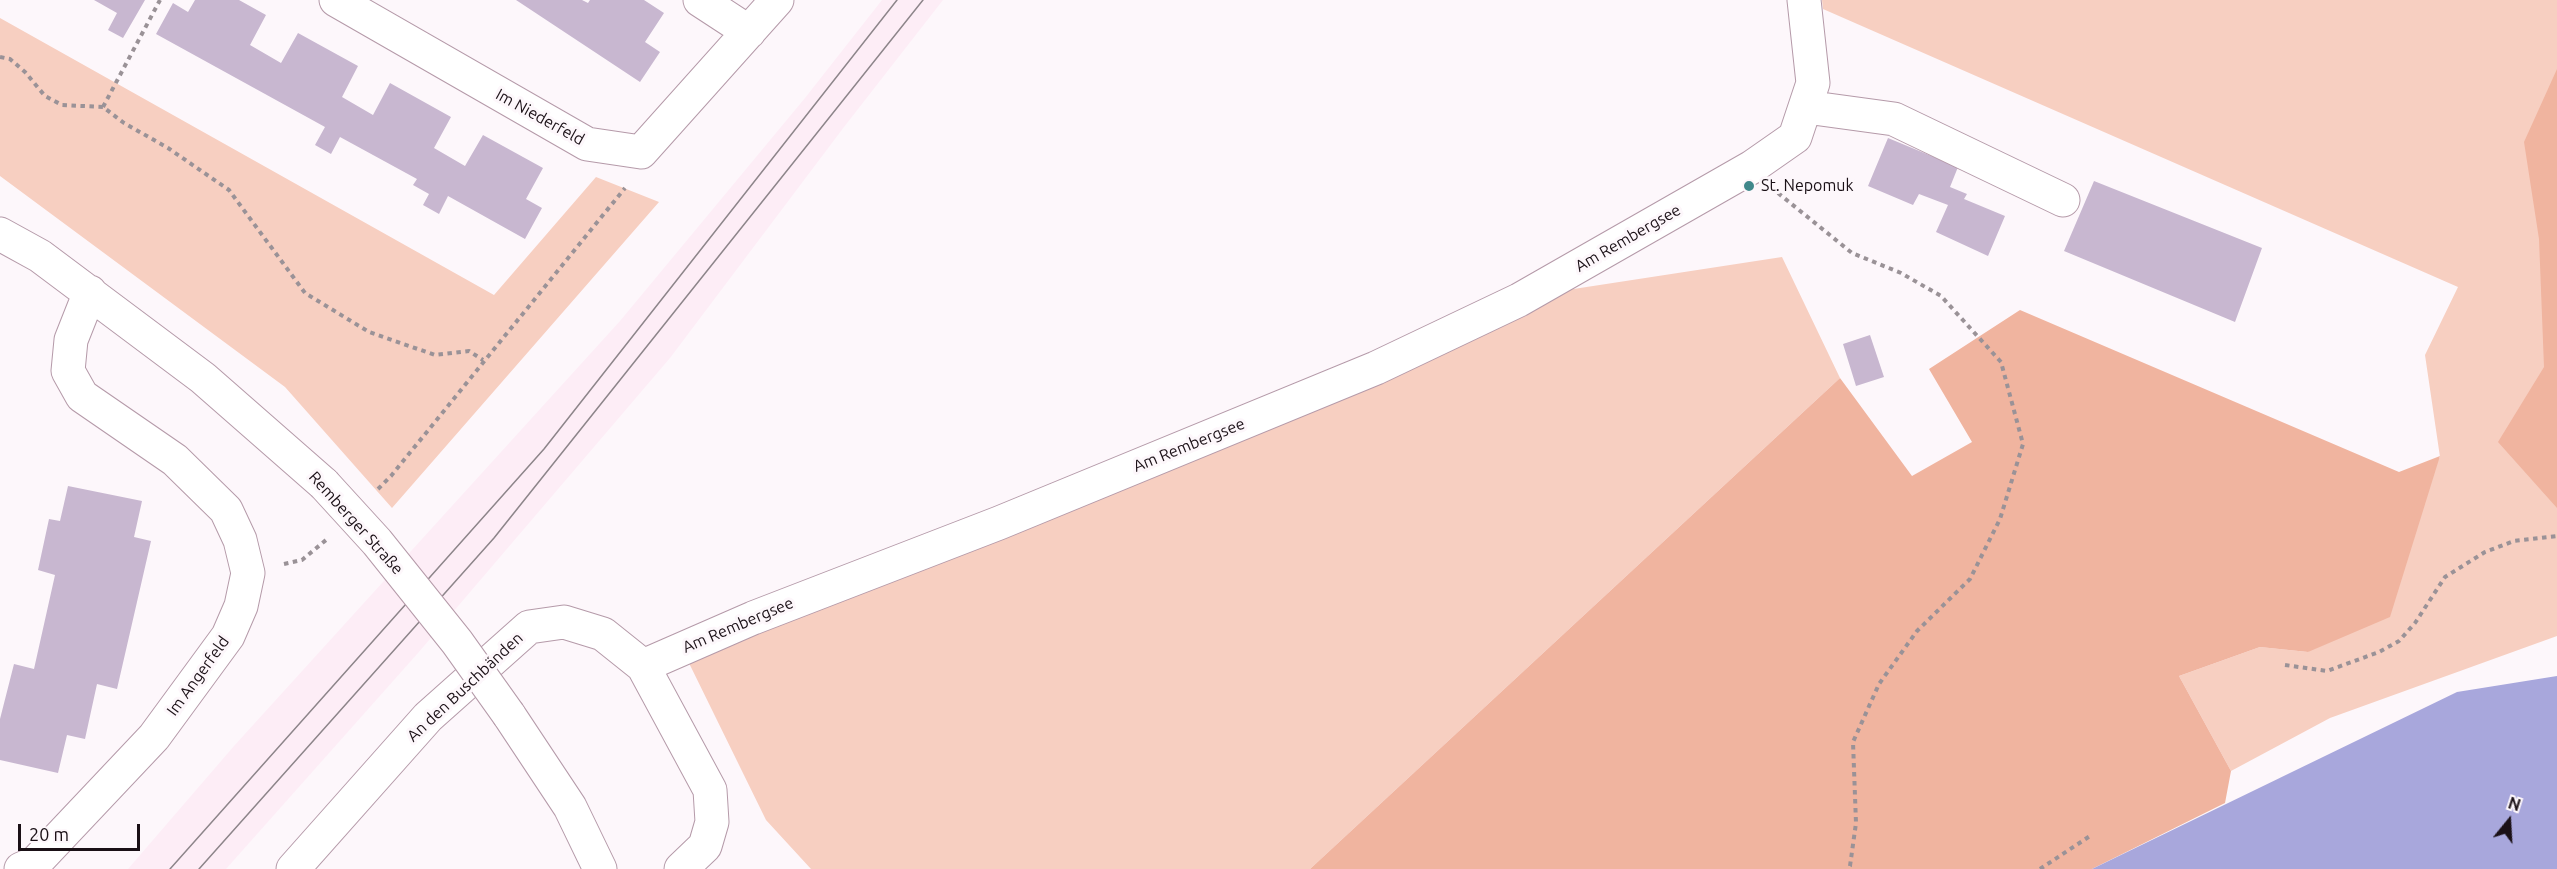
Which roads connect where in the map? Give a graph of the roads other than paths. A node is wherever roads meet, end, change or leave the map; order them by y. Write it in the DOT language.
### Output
graph roads {
  1 [pos="336,0"];
  2 [pos="700,0"];
  3 [pos="777,0"];
  4 [pos="1804,0"];
  5 [pos="749,32"];
  6 [pos="1806,107"];
  7 [pos="2063,200"];
  8 [pos="0,234"];
  9 [pos="90,292"];
  10 [pos="643,666"];
  11 [pos="21,869"];
  12 [pos="293,869"];
  13 [pos="600,869"];
  14 [pos="681,869"];
  1 -- 5 [label="street, Im Niederfeld"];
  2 -- 5 [label="street"];
  3 -- 5 [label="street"];
  4 -- 6 [label="street, Am Rembergsee"];
  6 -- 7 [label="street"];
  6 -- 10 [label="street, Am Rembergsee"];
  8 -- 9 [label="street, Remberger Straße"];
  9 -- 11 [label="street, Im Angerfeld"];
  9 -- 13 [label="street, Remberger Straße, bridge"];
  10 -- 12 [label="street, An den Buschbänden"];
  10 -- 14 [label="street"];
}
